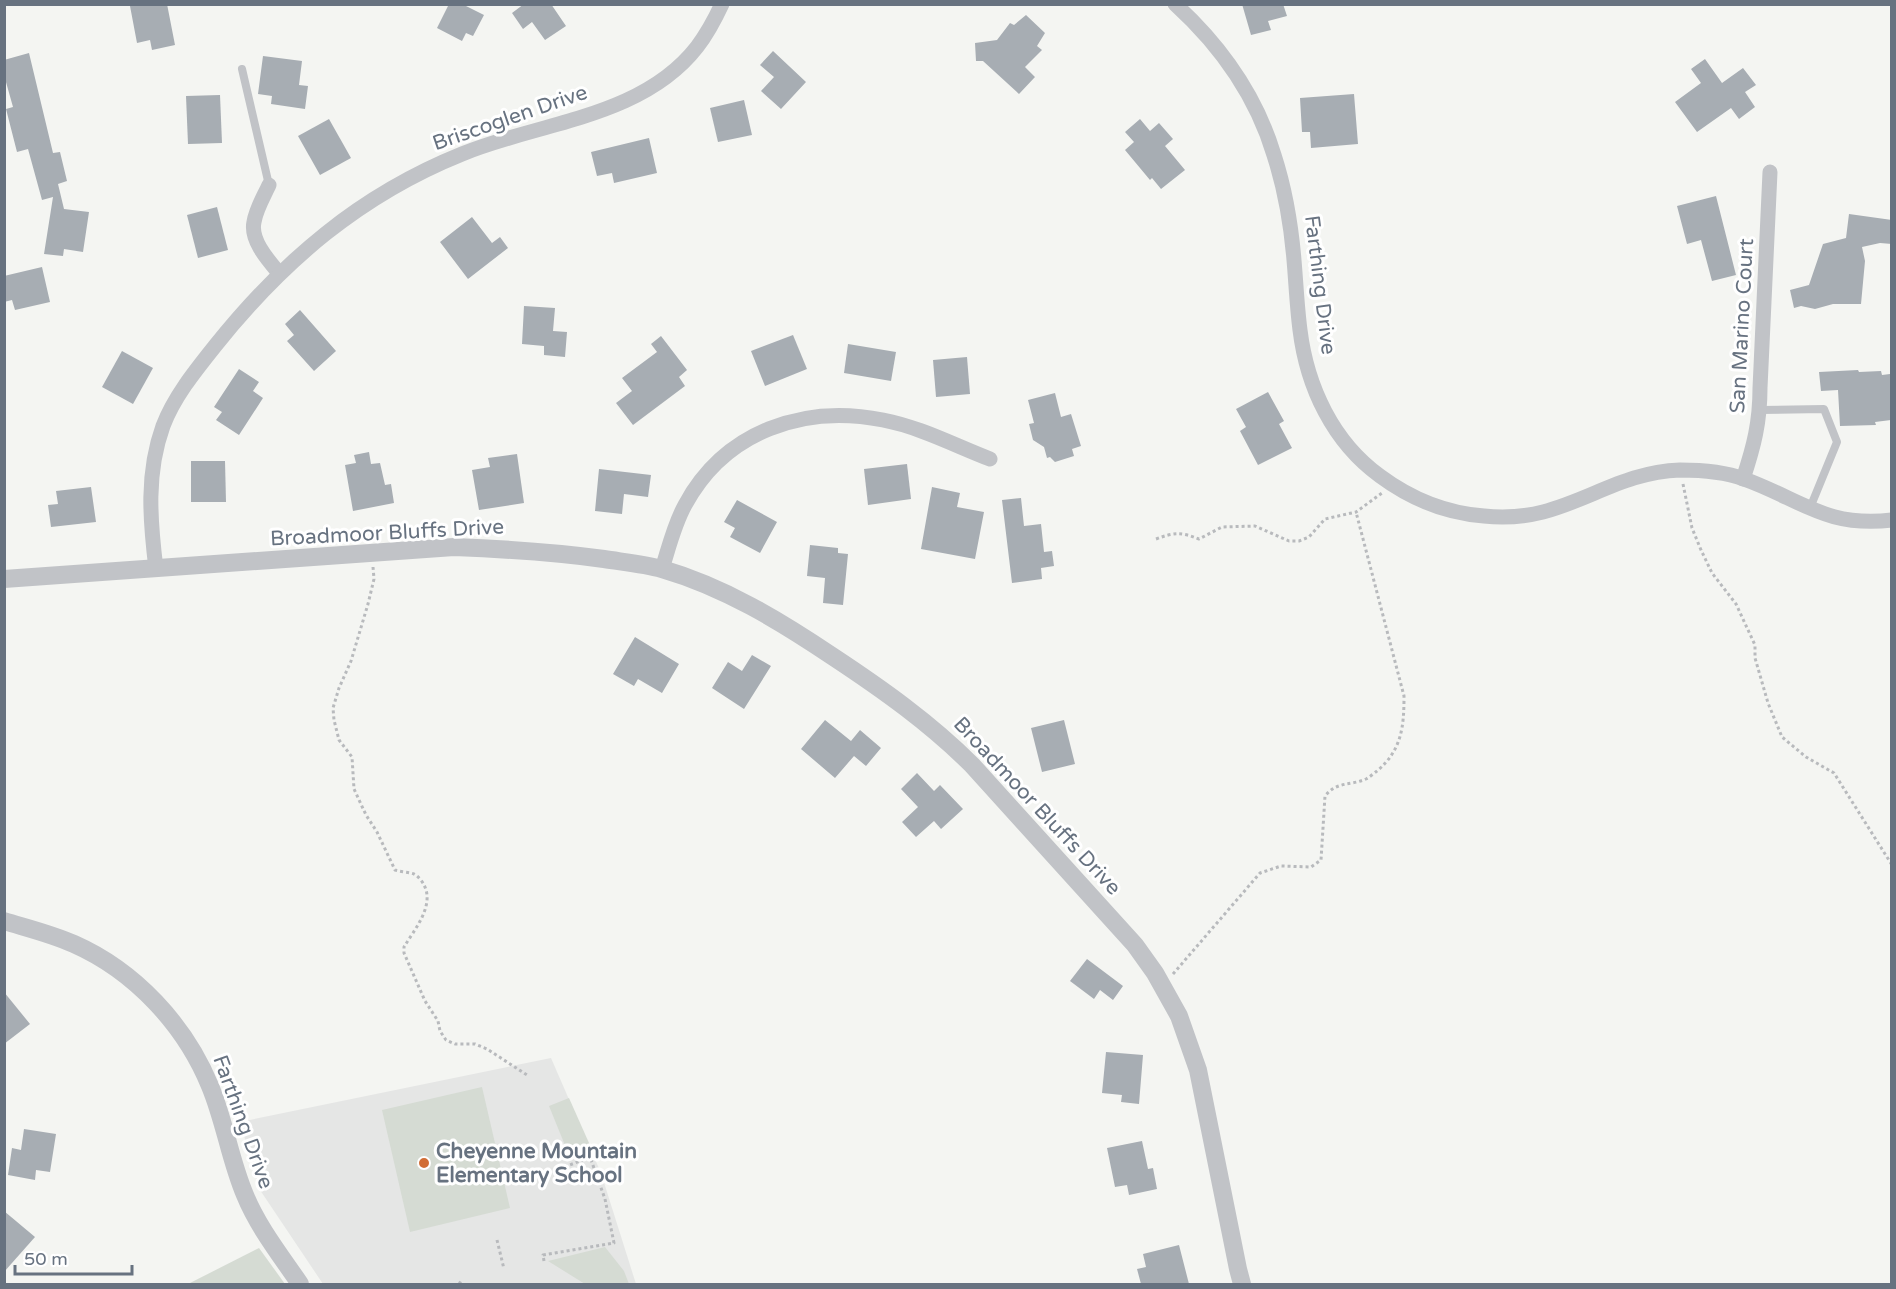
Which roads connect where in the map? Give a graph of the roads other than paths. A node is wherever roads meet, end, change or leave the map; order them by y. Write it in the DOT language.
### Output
graph roads {
  1 [pos="722,4"];
  2 [pos="1175,4"];
  3 [pos="242,69"];
  4 [pos="1770,172"];
  5 [pos="269,185"];
  6 [pos="279,273"];
  7 [pos="1760,410"];
  8 [pos="990,459"];
  9 [pos="1743,478"];
  10 [pos="1809,510"];
  11 [pos="1892,520"];
  12 [pos="156,569"];
  13 [pos="662,569"];
  14 [pos="4,579"];
  15 [pos="4,921"];
  16 [pos="300,1284"];
  17 [pos="1242,1284"];
  1 -- 6 [label="street, Briscoglen Drive"];
  2 -- 9 [label="street, Farthing Drive"];
  3 -- 5 [label="lane"];
  4 -- 7 [label="street, San Marino Court"];
  5 -- 6 [label="street"];
  6 -- 12 [label="street, Briscoglen Drive"];
  7 -- 9 [label="street, San Marino Court"];
  7 -- 10 [label="lane"];
  8 -- 13 [label="street"];
  9 -- 10 [label="street, Farthing Drive"];
  10 -- 11 [label="street, Farthing Drive"];
  12 -- 13 [label="street, Broadmoor Bluffs Drive"];
  12 -- 14 [label="street, Broadmoor Bluffs Drive"];
  13 -- 17 [label="street, Broadmoor Bluffs Drive"];
  15 -- 16 [label="street, Farthing Drive"];
}
